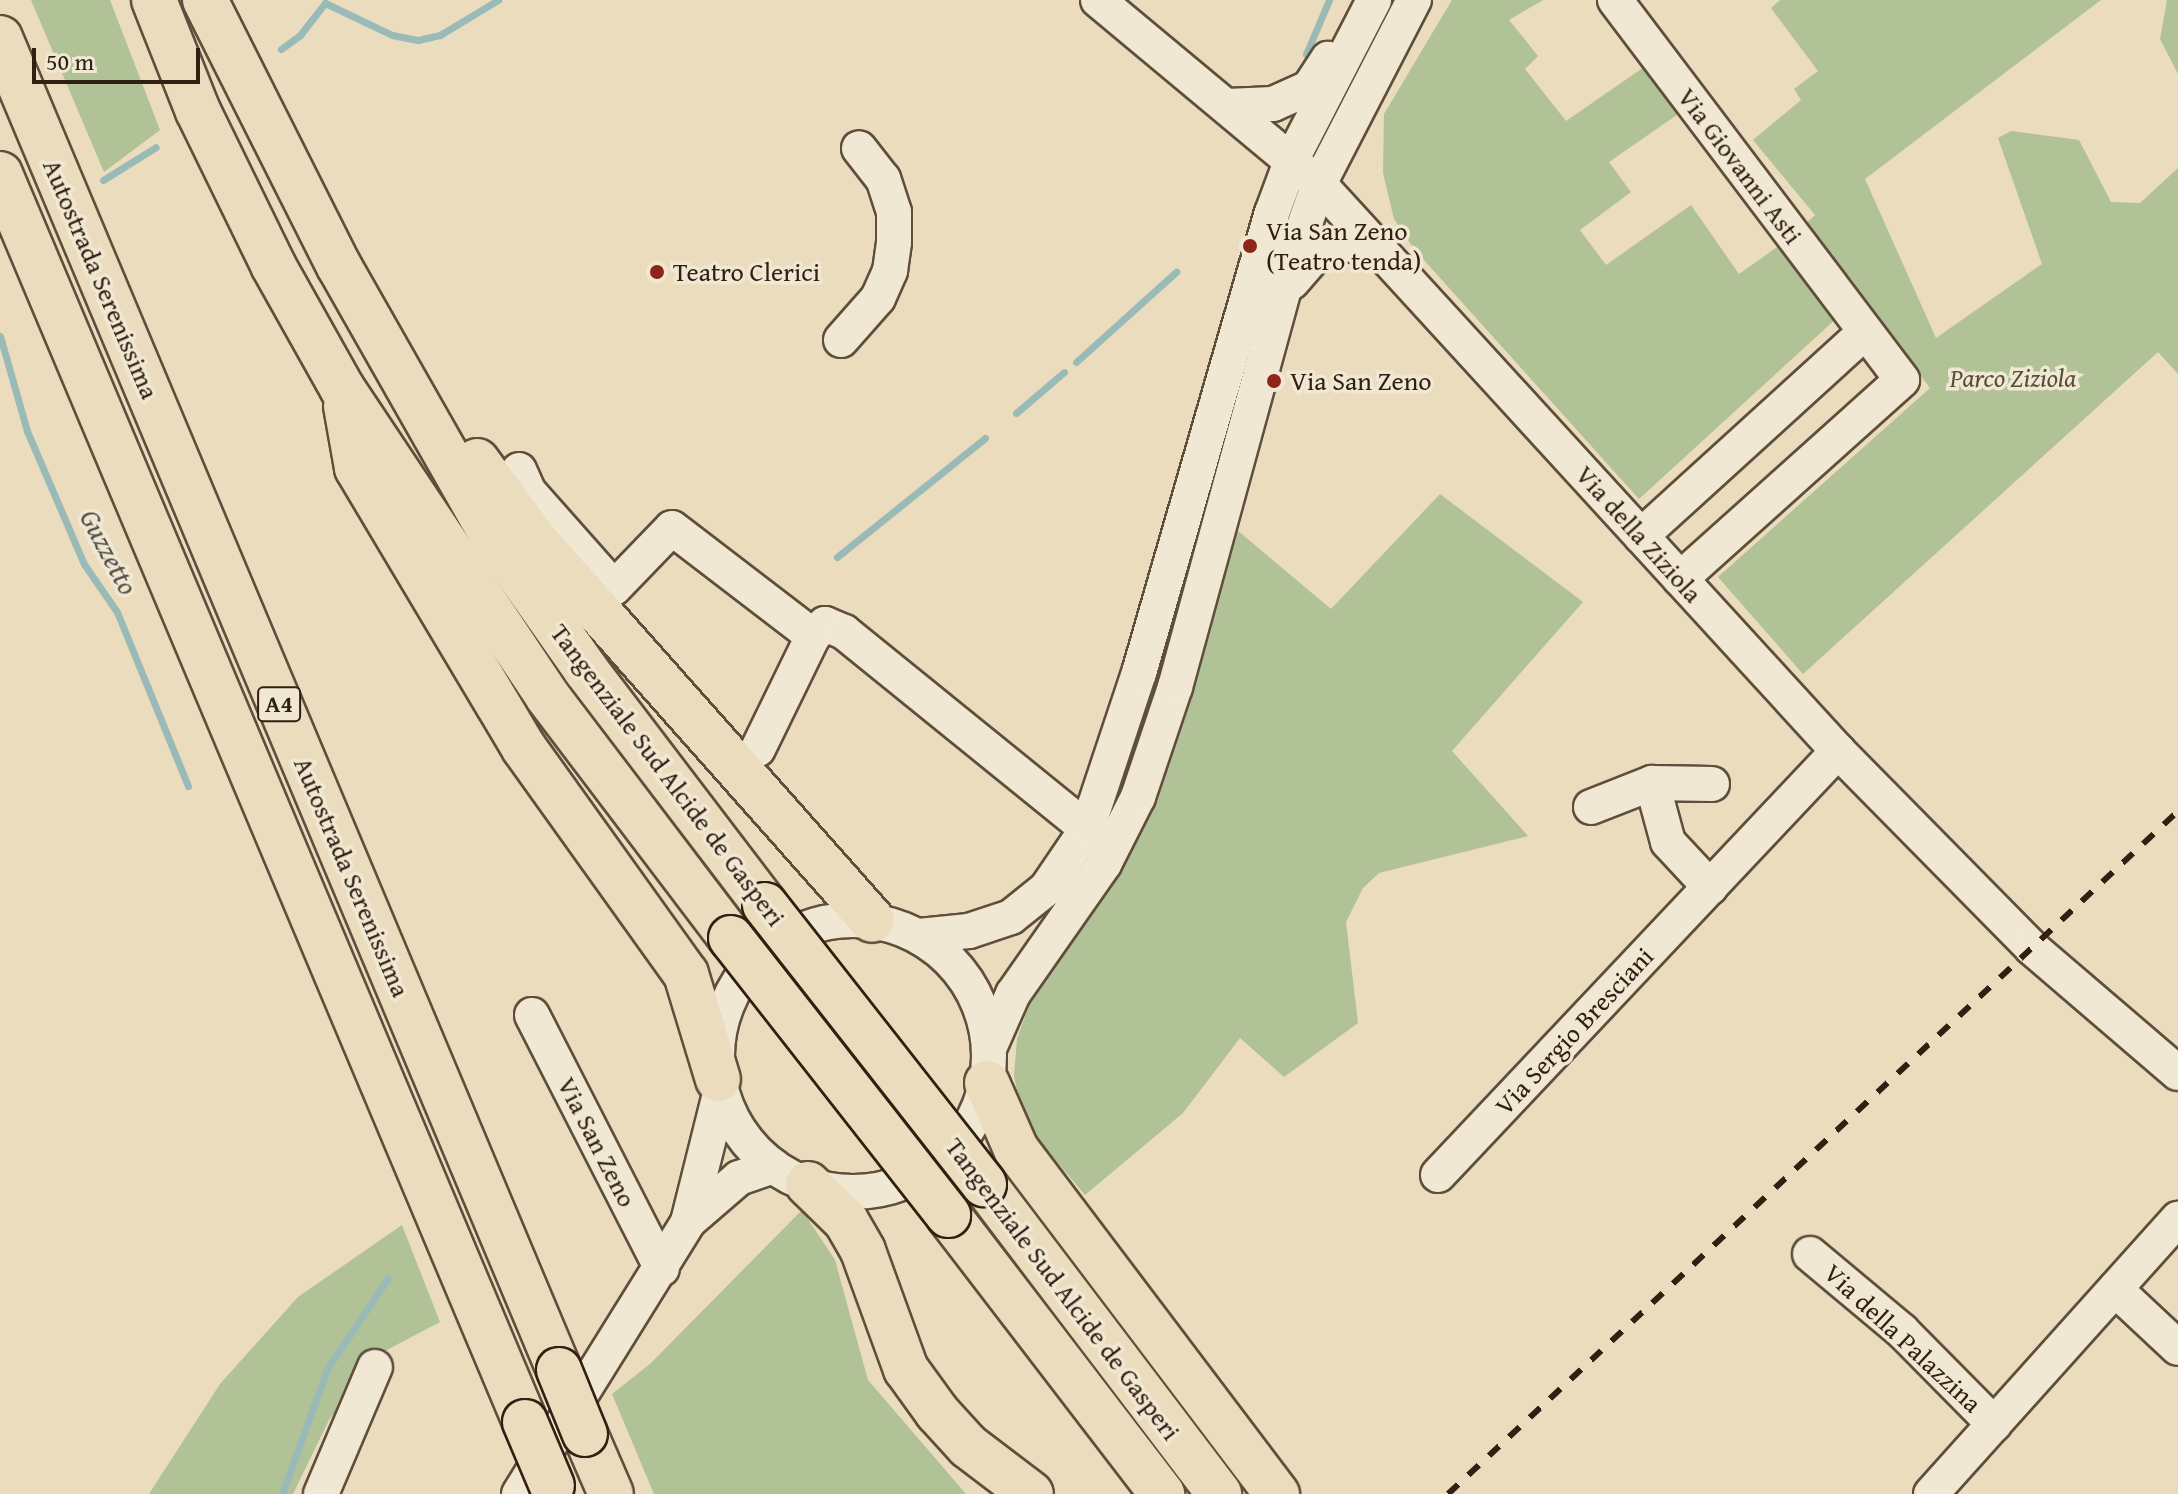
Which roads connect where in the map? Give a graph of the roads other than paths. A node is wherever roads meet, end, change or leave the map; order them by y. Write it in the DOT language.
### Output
graph roads {
  1 [pos="154,0"];
  2 [pos="205,0"];
  3 [pos="1098,0"];
  4 [pos="1362,0"];
  5 [pos="1374,0"];
  6 [pos="1414,0"];
  7 [pos="1615,0"];
  8 [pos="0,38"];
  9 [pos="1227,106"];
  10 [pos="859,148"];
  11 [pos="1292,159"];
  12 [pos="0,174"];
  13 [pos="1319,184"];
  14 [pos="1379,250"];
  15 [pos="1283,296"];
  16 [pos="1864,333"];
  17 [pos="378,335"];
  18 [pos="841,340"];
  19 [pos="342,388"];
  20 [pos="519,470"];
  21 [pos="1641,536"];
  22 [pos="1680,579"];
  23 [pos="813,636"];
  24 [pos="758,749"];
  25 [pos="1838,751"];
  26 [pos="1652,783"];
  27 [pos="1712,784"];
  28 [pos="1591,807"];
  29 [pos="1087,829"];
  30 [pos="1710,887"];
  31 [pos="872,920"];
  32 [pos="919,936"];
  33 [pos="532,1015"];
  34 [pos="989,1063"];
  35 [pos="2178,1073"];
  36 [pos="720,1085"];
  37 [pos="790,1175"];
  38 [pos="1438,1175"];
  39 [pos="2178,1219"];
  40 [pos="688,1222"];
  41 [pos="1810,1254"];
  42 [pos="662,1269"];
  43 [pos="2115,1289"];
  44 [pos="2178,1348"];
  45 [pos="375,1367"];
  46 [pos="1994,1424"];
  47 [pos="542,1491"];
  48 [pos="321,1494"];
  49 [pos="611,1494"];
  50 [pos="1031,1494"];
  51 [pos="1162,1494"];
  52 [pos="1219,1494"];
  53 [pos="1277,1494"];
  54 [pos="1931,1494"];
  1 -- 19 [label="highway, Tangenziale Sud Alcide de Gasperi"];
  2 -- 17 [label="highway, Tangenziale Sud Alcide de Gasperi"];
  3 -- 9 [label="street, Via della Ziziola"];
  4 -- 9 [label="street"];
  5 -- 11 [label="street"];
  6 -- 13 [label="street"];
  7 -- 16 [label="street, Via Giovanni Asti"];
  8 -- 49 [label="highway, Autostrada Serenissima / A4, bridge"];
  9 -- 11 [label="street, Via della Ziziola"];
  10 -- 18 [label="street"];
  11 -- 13 [label="street, Via della Ziziola"];
  11 -- 29 [label="street"];
  12 -- 47 [label="highway, Autostrada Serenissima / A4, bridge"];
  13 -- 14 [label="street, Via della Ziziola"];
  13 -- 15 [label="street"];
  14 -- 15 [label="street"];
  14 -- 21 [label="street, Via della Ziziola"];
  15 -- 34 [label="street"];
  16 -- 21 [label="street"];
  16 -- 22 [label="street, Via Giovanni Asti"];
  17 -- 31 [label="highway"];
  17 -- 52 [label="highway, Tangenziale Sud Alcide de Gasperi, bridge"];
  19 -- 36 [label="highway"];
  19 -- 51 [label="highway, Tangenziale Sud Alcide de Gasperi, bridge"];
  20 -- 23 [label="street"];
  21 -- 22 [label="street, Via della Ziziola"];
  22 -- 25 [label="street, Via della Ziziola"];
  23 -- 24 [label="street"];
  23 -- 29 [label="street"];
  25 -- 30 [label="street, Via Sergio Bresciani"];
  25 -- 35 [label="street, Via della Ziziola"];
  26 -- 27 [label="street"];
  26 -- 28 [label="street"];
  26 -- 30 [label="street"];
  29 -- 32 [label="street"];
  30 -- 38 [label="street, Via Sergio Bresciani"];
  31 -- 32 [label="street"];
  31 -- 36 [label="street"];
  32 -- 34 [label="street"];
  33 -- 42 [label="street, Via San Zeno"];
  34 -- 37 [label="street"];
  34 -- 53 [label="highway"];
  36 -- 37 [label="street"];
  36 -- 40 [label="street"];
  37 -- 40 [label="street"];
  37 -- 50 [label="highway"];
  39 -- 43 [label="street, Via della Palazzina"];
  40 -- 42 [label="street"];
  41 -- 46 [label="street, Via della Palazzina"];
  42 -- 47 [label="street"];
  43 -- 44 [label="street"];
  43 -- 46 [label="street, Via della Palazzina"];
  45 -- 48 [label="street"];
  46 -- 54 [label="street, Via della Palazzina"];
}
